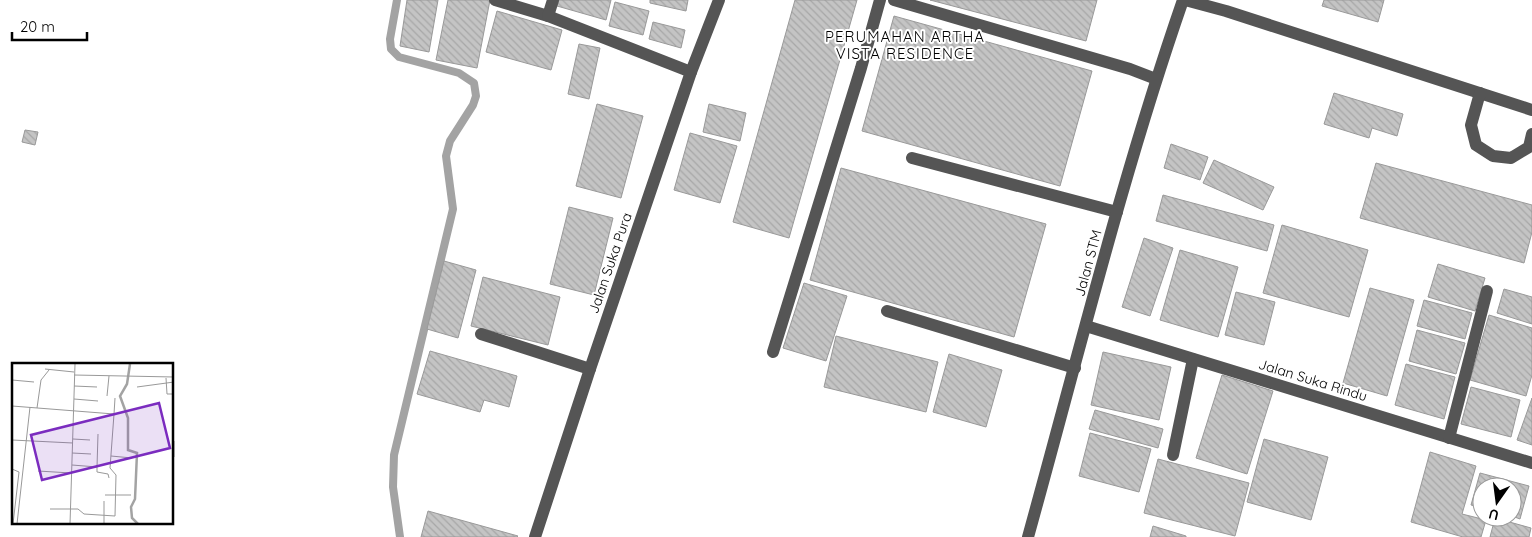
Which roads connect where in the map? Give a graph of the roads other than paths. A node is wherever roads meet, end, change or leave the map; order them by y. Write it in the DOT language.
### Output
graph roads {
  1 [pos="495,0"];
  2 [pos="553,0"];
  3 [pos="719,0"];
  4 [pos="880,0"];
  5 [pos="894,0"];
  6 [pos="1184,0"];
  7 [pos="548,16"];
  8 [pos="691,72"];
  9 [pos="1156,78"];
  10 [pos="1480,93"];
  11 [pos="1532,110"];
  12 [pos="1532,134"];
  13 [pos="912,158"];
  14 [pos="1117,212"];
  15 [pos="1487,291"];
  16 [pos="887,311"];
  17 [pos="1086,326"];
  18 [pos="481,334"];
  19 [pos="773,352"];
  20 [pos="1193,359"];
  21 [pos="1075,368"];
  22 [pos="590,369"];
  23 [pos="1449,438"];
  24 [pos="1173,455"];
  25 [pos="1532,463"];
  26 [pos="534,537"];
  27 [pos="1028,537"];
  1 -- 7 [label="street"];
  2 -- 7 [label="street"];
  3 -- 8 [label="street, Jalan Suka Pura"];
  4 -- 19 [label="street"];
  5 -- 9 [label="street"];
  6 -- 9 [label="street, Jalan STM"];
  6 -- 10 [label="street"];
  7 -- 8 [label="street"];
  8 -- 22 [label="street, Jalan Suka Pura"];
  9 -- 14 [label="street, Jalan STM"];
  10 -- 11 [label="street"];
  10 -- 12 [label="street"];
  13 -- 14 [label="street"];
  14 -- 17 [label="street, Jalan STM"];
  15 -- 23 [label="street"];
  16 -- 21 [label="street"];
  17 -- 20 [label="street, Jalan Suka Rindu"];
  17 -- 21 [label="street, Jalan STM"];
  18 -- 22 [label="street"];
  20 -- 23 [label="street, Jalan Suka Rindu"];
  20 -- 24 [label="street"];
  21 -- 27 [label="street, Jalan STM"];
  22 -- 26 [label="street, Jalan Suka Pura"];
  23 -- 25 [label="street, Jalan Suka Rindu"];
}
